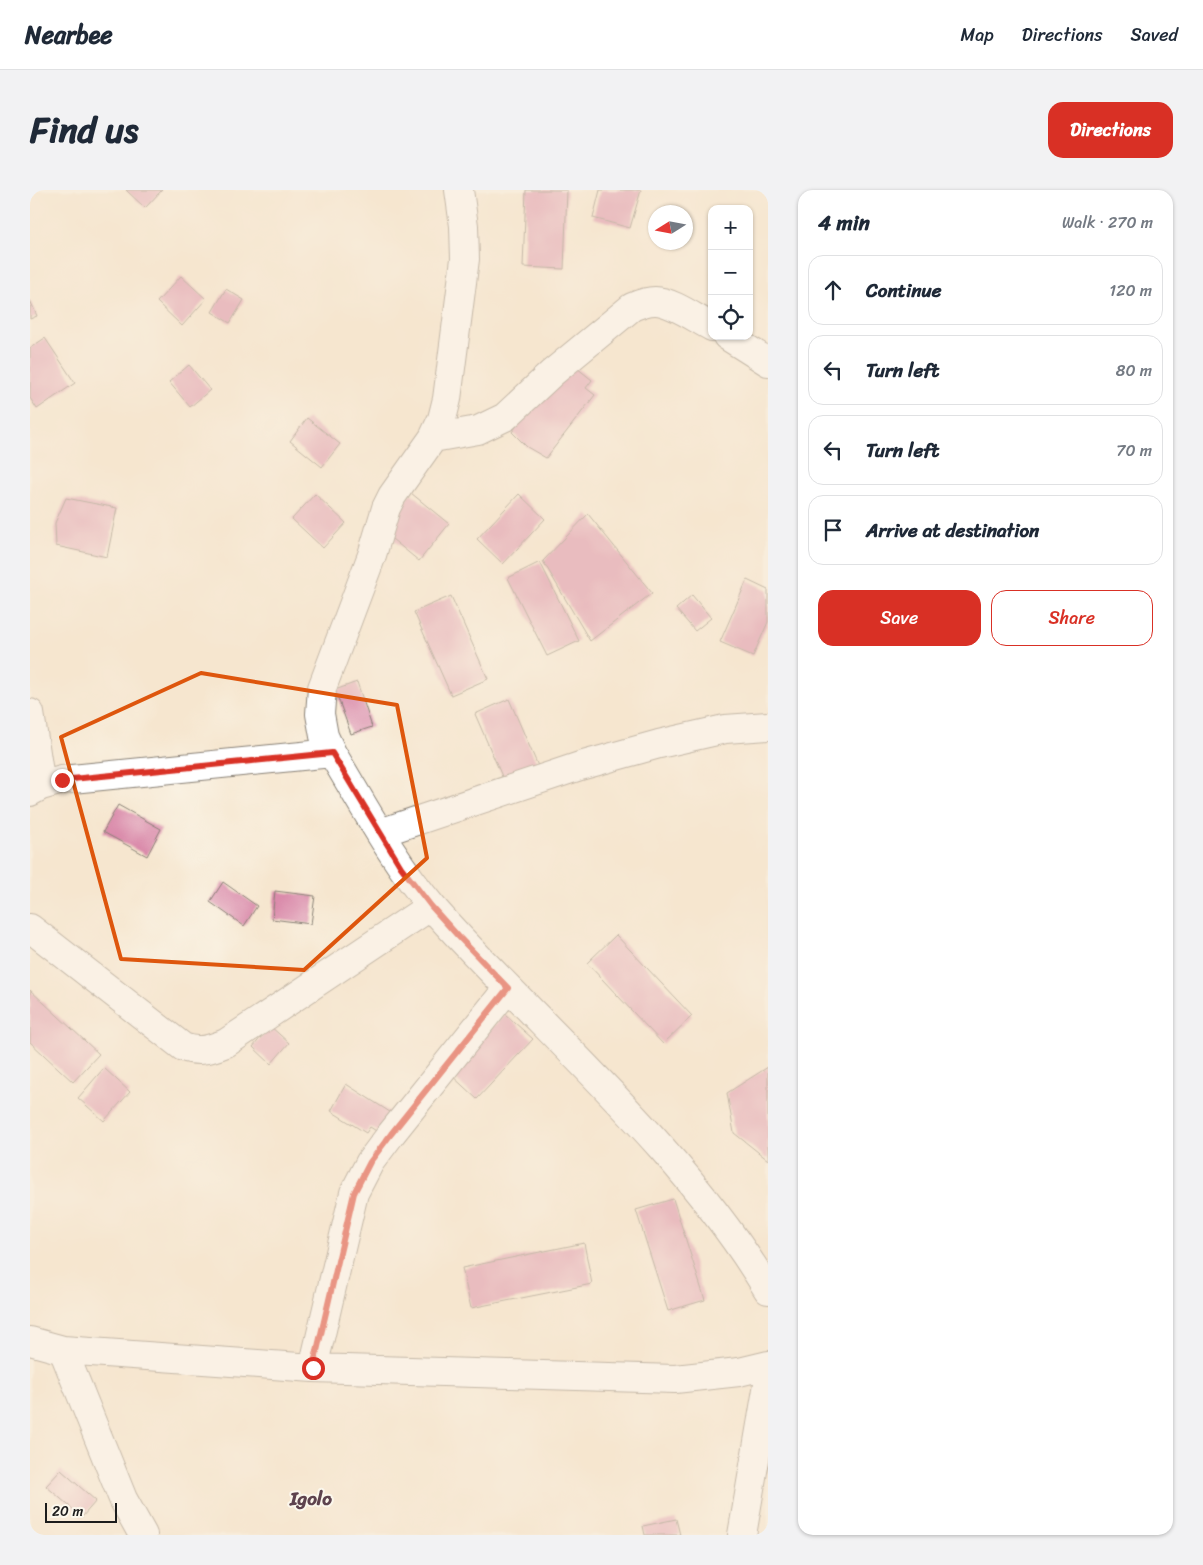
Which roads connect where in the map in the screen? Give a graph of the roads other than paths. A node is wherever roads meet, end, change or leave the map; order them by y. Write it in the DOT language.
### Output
graph roads {
  1 [pos="458,190"];
  2 [pos="708,325"];
  3 [pos="732,340"];
  4 [pos="768,362"];
  5 [pos="433,438"];
  6 [pos="30,713"];
  7 [pos="768,726"];
  8 [pos="332,753"];
  9 [pos="36,789"];
  10 [pos="380,833"];
  11 [pos="431,906"];
  12 [pos="30,928"];
  13 [pos="508,988"];
  14 [pos="768,1290"];
  15 [pos="30,1341"];
  16 [pos="63,1350"];
  17 [pos="768,1365"];
  18 [pos="313,1368"];
  19 [pos="768,1384"];
  20 [pos="143,1535"];
  21 [pos="742,1535"];
  1 -- 5 [label="street"];
  2 -- 5 [label="street"];
  3 -- 4 [label="street"];
  5 -- 8 [label="street"];
  6 -- 9 [label="street"];
  7 -- 10 [label="street"];
  8 -- 9 [label="street"];
  8 -- 10 [label="street"];
  10 -- 11 [label="street"];
  11 -- 12 [label="street"];
  11 -- 13 [label="street"];
  13 -- 14 [label="street"];
  13 -- 18 [label="street"];
  15 -- 16 [label="street"];
  16 -- 18 [label="street"];
  16 -- 20 [label="street"];
  17 -- 18 [label="street"];
  19 -- 21 [label="street"];
}
